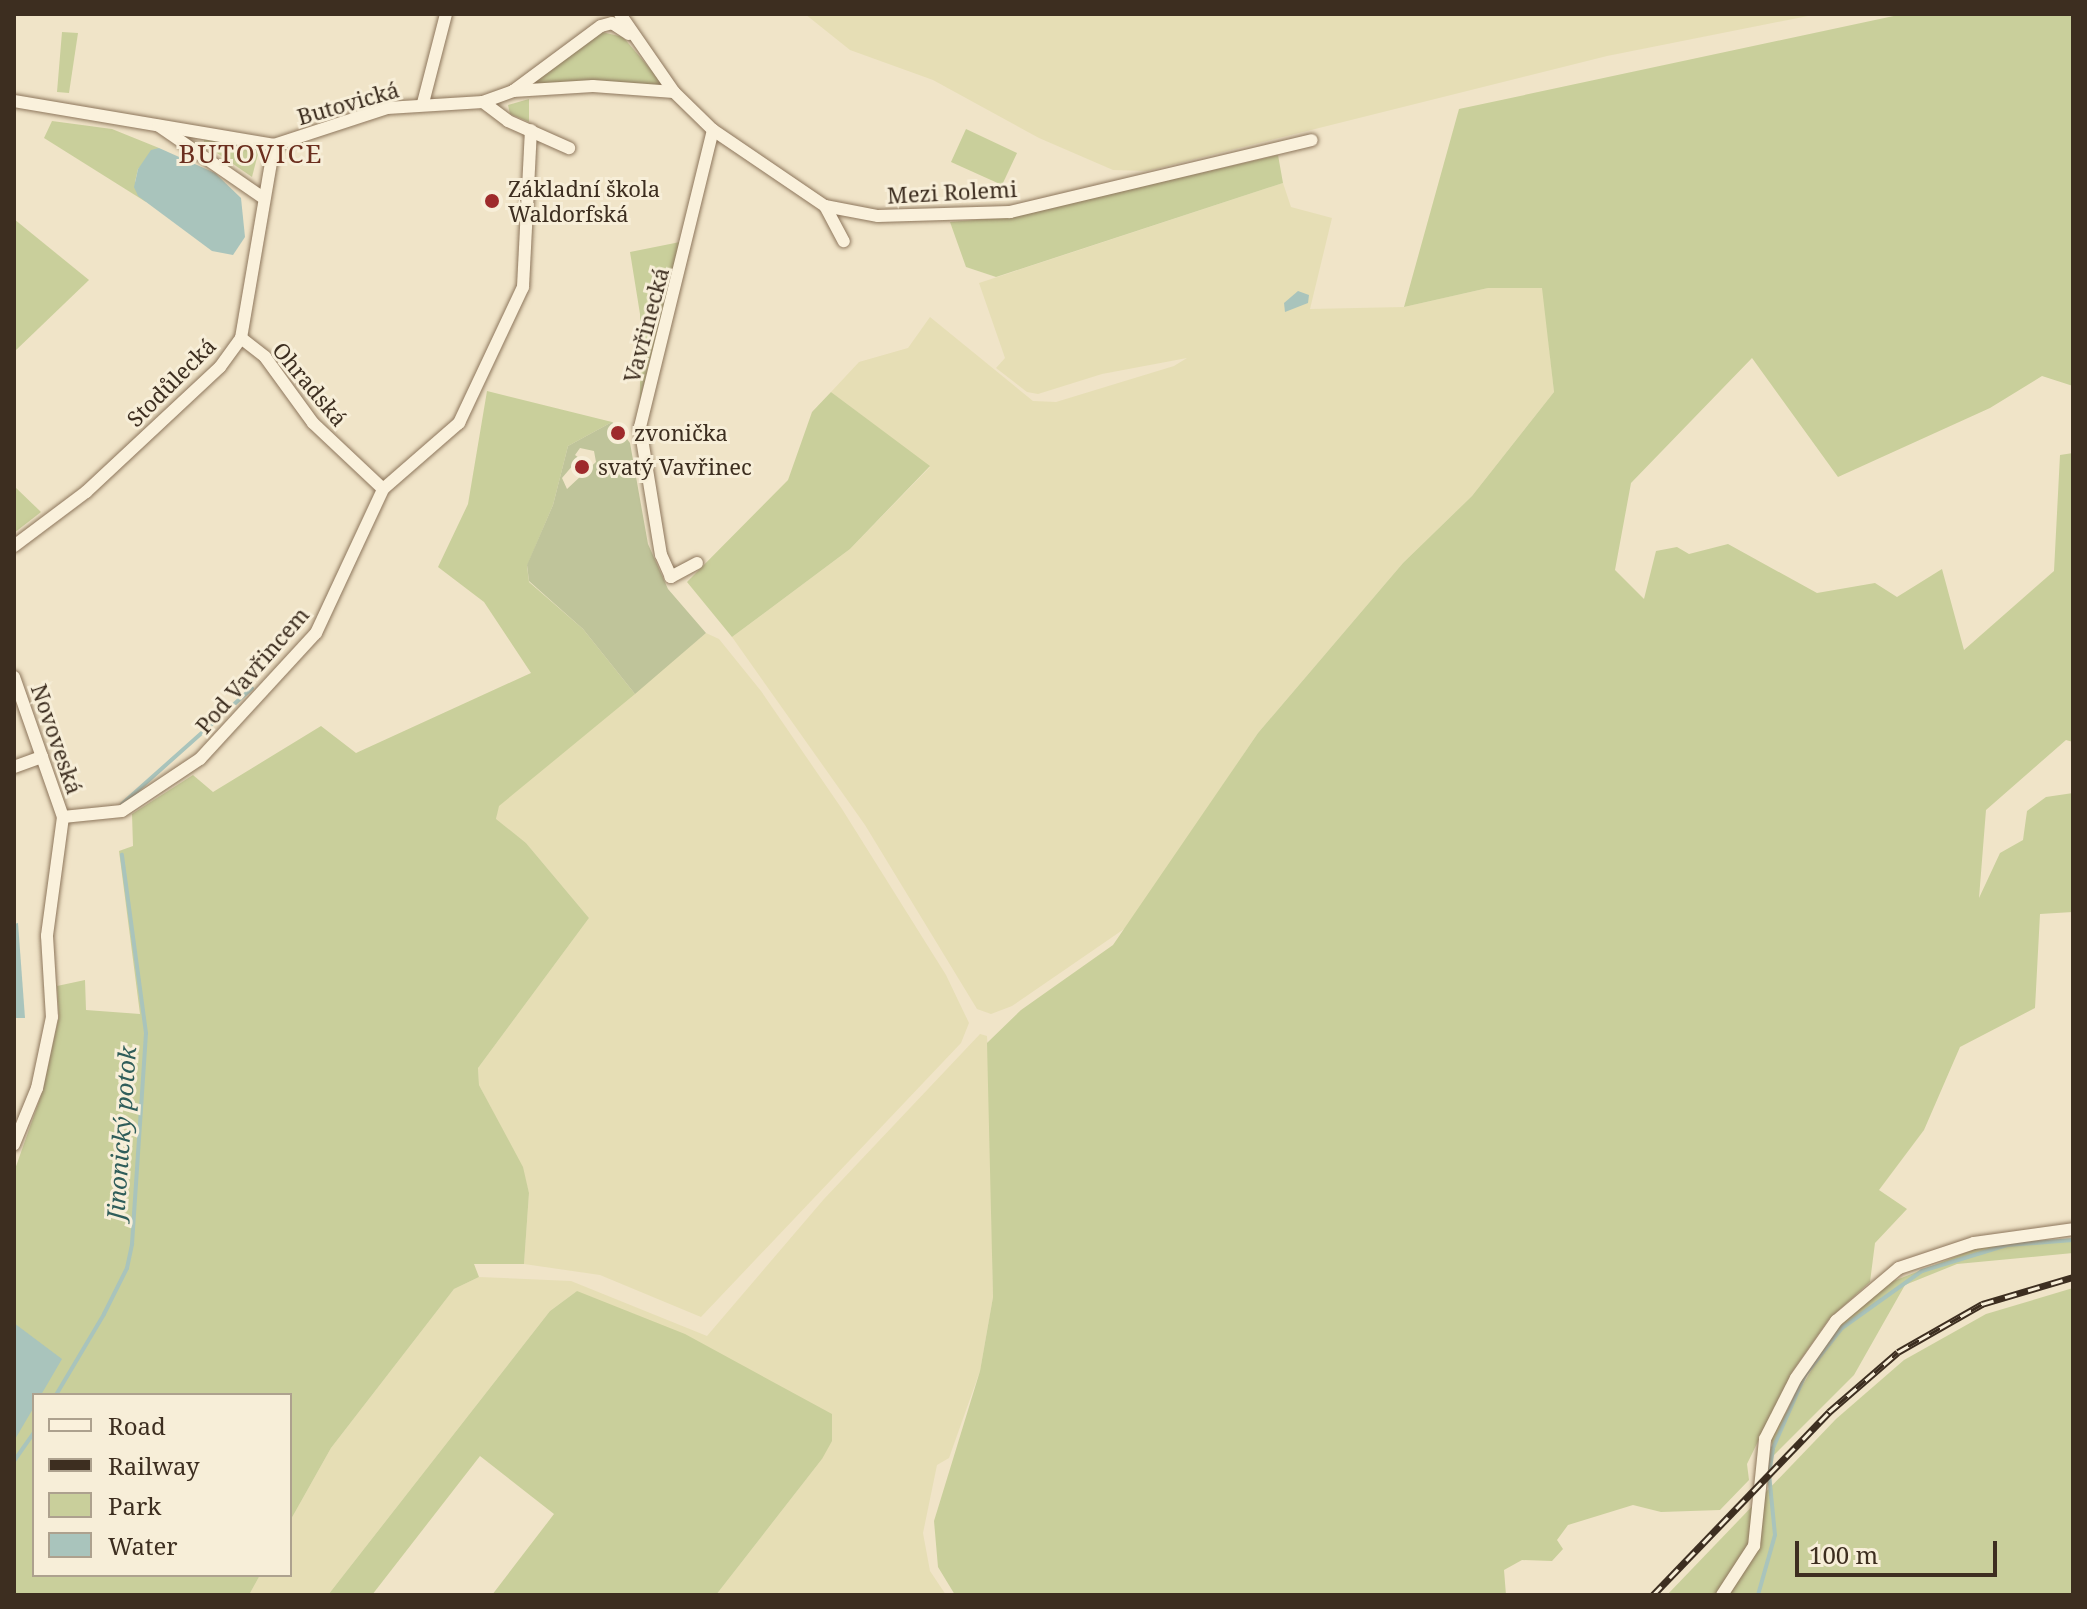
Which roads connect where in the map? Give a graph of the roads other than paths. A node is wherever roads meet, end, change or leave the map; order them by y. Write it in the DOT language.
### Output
graph roads {
  1 [pos="446,14"];
  2 [pos="620,14"];
  3 [pos="629,34"];
  4 [pos="513,91"];
  5 [pos="674,92"];
  6 [pos="14,101"];
  7 [pos="483,102"];
  8 [pos="423,103"];
  9 [pos="150,121"];
  10 [pos="531,130"];
  11 [pos="713,130"];
  12 [pos="1312,140"];
  13 [pos="274,145"];
  14 [pos="569,148"];
  15 [pos="262,197"];
  16 [pos="825,206"];
  17 [pos="844,241"];
  18 [pos="241,338"];
  19 [pos="383,489"];
  20 [pos="14,546"];
  21 [pos="697,563"];
  22 [pos="14,677"];
  23 [pos="42,757"];
  24 [pos="14,767"];
  25 [pos="63,817"];
  26 [pos="14,1144"];
  27 [pos="2073,1229"];
  28 [pos="1722,1595"];
  1 -- 8 [label="street"];
  2 -- 3 [label="street, Mezi Rolemi"];
  3 -- 4 [label="street, Butovická"];
  3 -- 5 [label="street, Mezi Rolemi"];
  4 -- 5 [label="street"];
  4 -- 7 [label="street, Butovická"];
  5 -- 11 [label="street, Mezi Rolemi"];
  6 -- 9 [label="street, Butovická"];
  7 -- 8 [label="street, Butovická"];
  7 -- 10 [label="street"];
  8 -- 13 [label="street, Butovická"];
  9 -- 13 [label="street, Butovická"];
  9 -- 15 [label="street, Butovická"];
  10 -- 14 [label="street"];
  10 -- 19 [label="street, Pod Vavřincem"];
  11 -- 16 [label="street, Mezi Rolemi"];
  11 -- 21 [label="street, Vavřinecká"];
  12 -- 16 [label="street, Mezi Rolemi"];
  13 -- 15 [label="street, Stodůlecká"];
  15 -- 18 [label="street, Stodůlecká"];
  16 -- 17 [label="street"];
  18 -- 19 [label="street, Ohradská"];
  18 -- 20 [label="street, Stodůlecká"];
  19 -- 25 [label="street, Pod Vavřincem"];
  22 -- 23 [label="street, Novoveská"];
  23 -- 24 [label="street"];
  23 -- 25 [label="street, Novoveská"];
  25 -- 26 [label="street, Novoveská"];
  27 -- 28 [label="street"];
}
